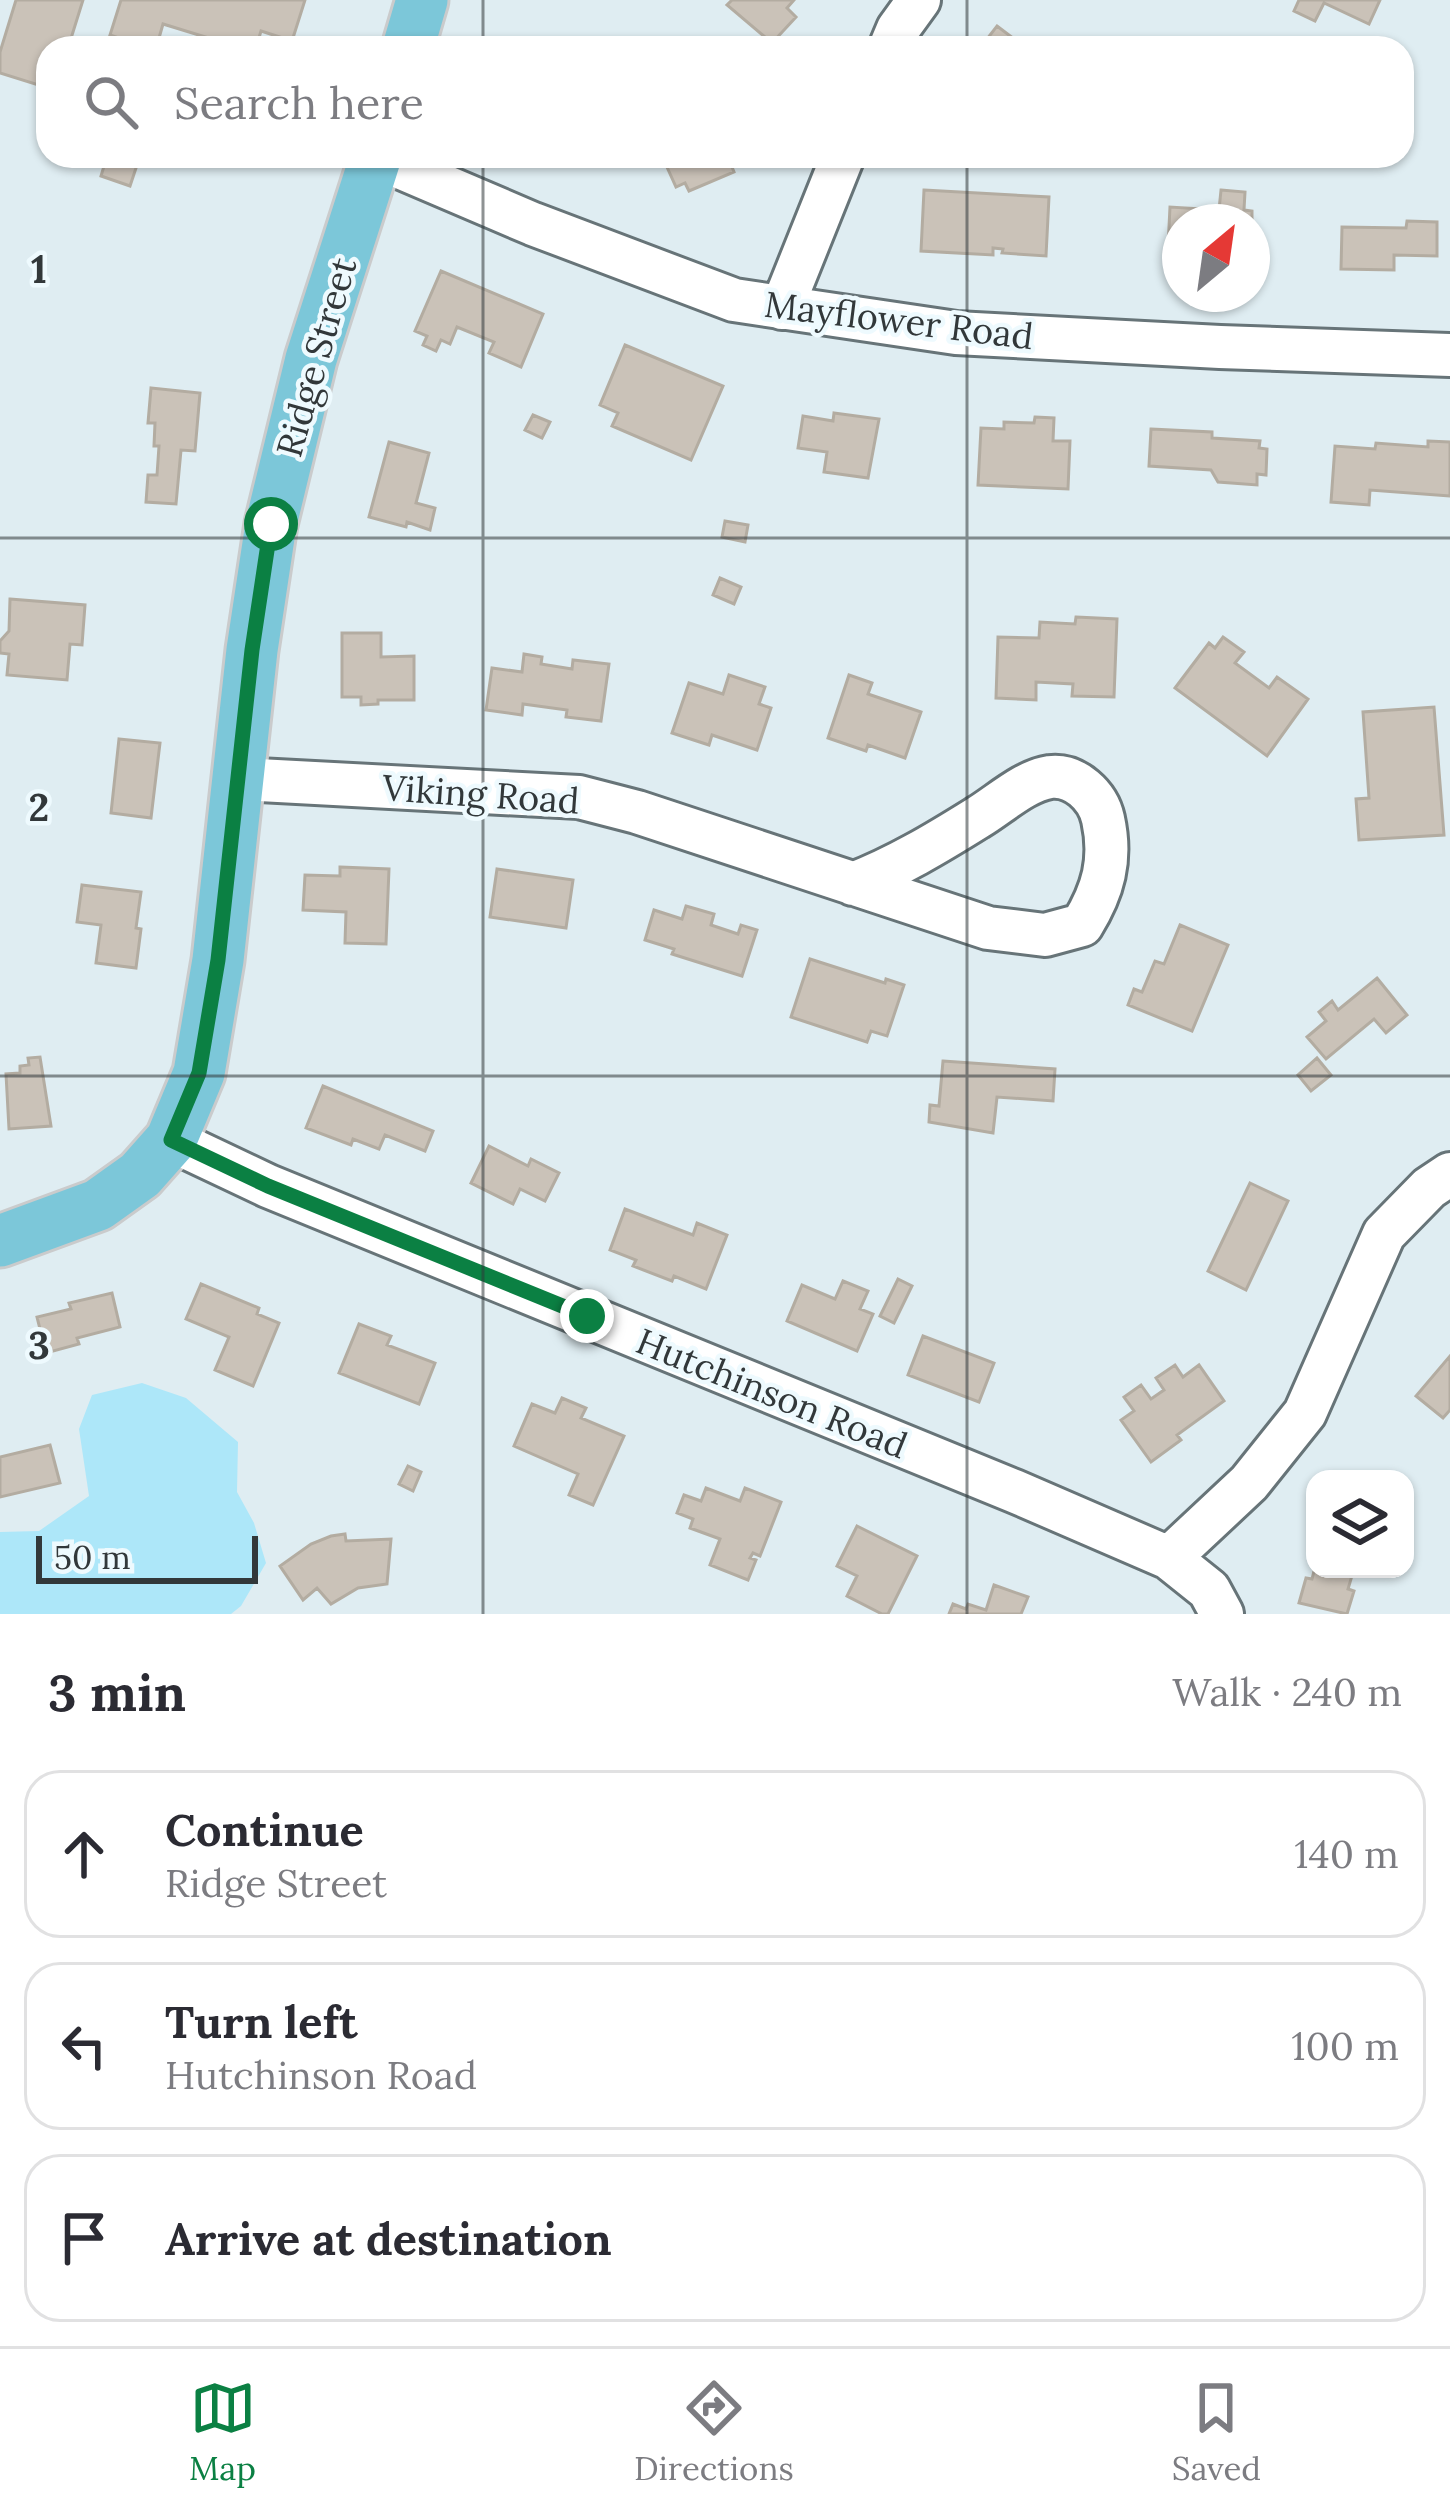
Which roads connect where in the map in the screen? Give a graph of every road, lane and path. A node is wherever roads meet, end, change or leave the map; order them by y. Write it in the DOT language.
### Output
graph roads {
  1 [pos="422,0"];
  2 [pos="919,0"];
  3 [pos="412,36"];
  4 [pos="895,36"];
  5 [pos="372,168"];
  6 [pos="403,168"];
  7 [pos="838,168"];
  8 [pos="782,308"];
  9 [pos="1450,355"];
  10 [pos="239,779"];
  11 [pos="853,884"];
  12 [pos="171,1140"];
  13 [pos="1450,1174"];
  14 [pos="0,1241"];
  15 [pos="1169,1558"];
  16 [pos="1222,1614"];
  1 -- 3 [label="main road"];
  2 -- 4 [label="street"];
  5 -- 10 [label="main road, Ridge Street"];
  6 -- 8 [label="street, Mayflower Road"];
  7 -- 8 [label="street"];
  8 -- 9 [label="street, Mayflower Road"];
  10 -- 11 [label="street, Viking Road"];
  10 -- 12 [label="main road, Ridge Street"];
  11 -- 11 [label="street, Viking Road"];
  12 -- 14 [label="main road, Ridge Street"];
  12 -- 15 [label="street, Hutchinson Road"];
  13 -- 15 [label="street"];
  15 -- 16 [label="street, Hutchinson Road"];
}
